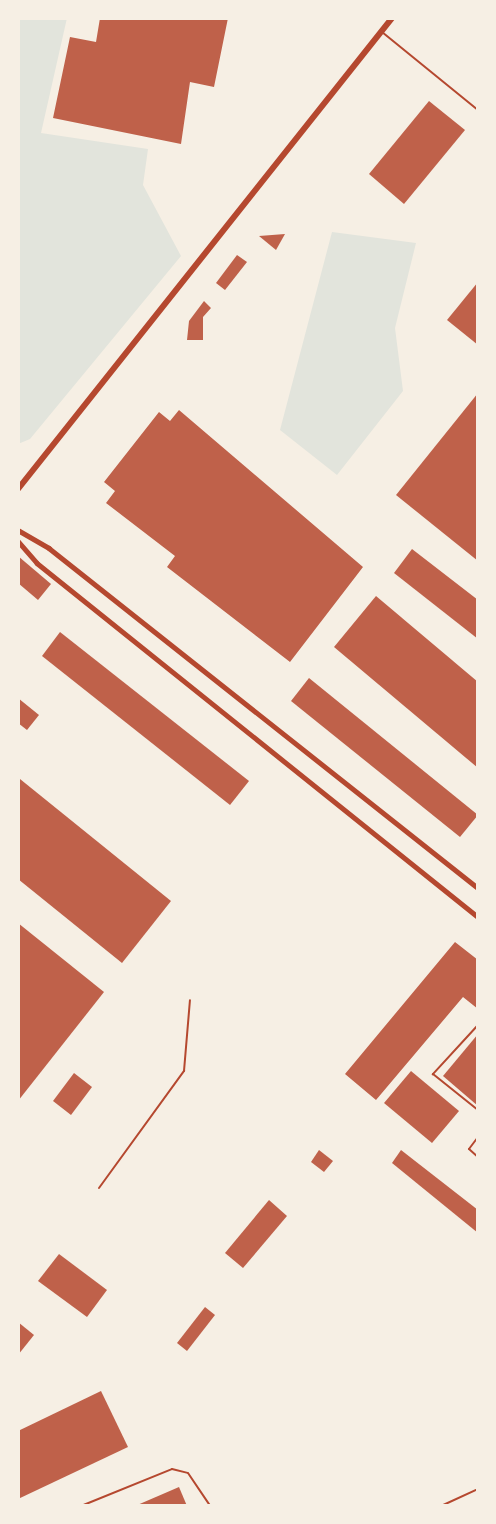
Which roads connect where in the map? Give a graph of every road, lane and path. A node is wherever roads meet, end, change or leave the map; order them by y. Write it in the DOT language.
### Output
graph roads {
  1 [pos="392,18"];
  2 [pos="382,32"];
  3 [pos="478,110"];
  4 [pos="18,489"];
  5 [pos="18,530"];
  6 [pos="18,541"];
  7 [pos="478,888"];
  8 [pos="478,917"];
  9 [pos="190,1000"];
  10 [pos="478,1025"];
  11 [pos="478,1110"];
  12 [pos="478,1137"];
  13 [pos="478,1157"];
  14 [pos="99,1188"];
  15 [pos="478,1489"];
  16 [pos="81,1506"];
  17 [pos="210,1506"];
  18 [pos="441,1506"];
  1 -- 2 [label="street"];
  2 -- 3 [label="lane"];
  2 -- 4 [label="street"];
  5 -- 7 [label="street"];
  6 -- 8 [label="street"];
  9 -- 14 [label="lane"];
  10 -- 11 [label="lane"];
  12 -- 13 [label="lane"];
  15 -- 18 [label="lane"];
  16 -- 17 [label="lane"];
}
